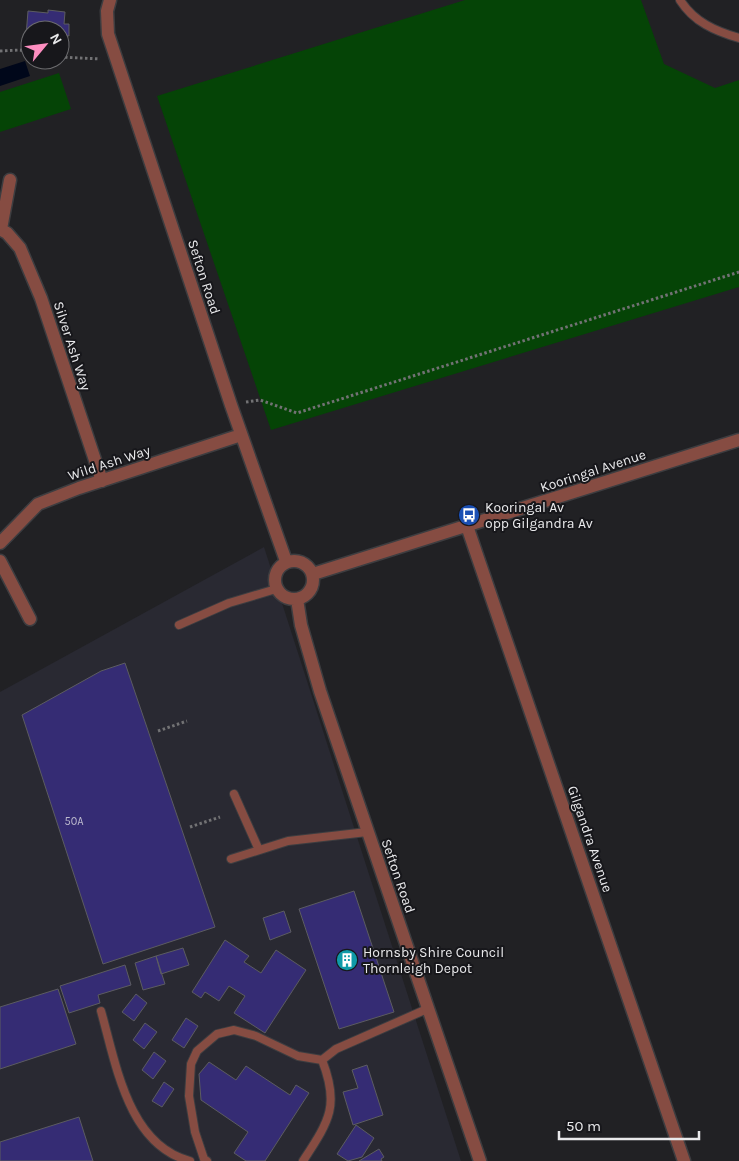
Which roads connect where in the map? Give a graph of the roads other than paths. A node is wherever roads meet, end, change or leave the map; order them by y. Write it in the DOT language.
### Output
graph roads {
  1 [pos="110,0"];
  2 [pos="680,0"];
  3 [pos="739,38"];
  4 [pos="10,180"];
  5 [pos="1,229"];
  6 [pos="241,435"];
  7 [pos="739,440"];
  8 [pos="102,481"];
  9 [pos="467,526"];
  10 [pos="0,543"];
  11 [pos="286,561"];
  12 [pos="0,562"];
  13 [pos="313,574"];
  14 [pos="276,589"];
  15 [pos="297,599"];
  16 [pos="30,619"];
  17 [pos="179,626"];
  18 [pos="234,794"];
  19 [pos="367,832"];
  20 [pos="259,850"];
  21 [pos="231,859"];
  22 [pos="427,1009"];
  23 [pos="101,1011"];
  24 [pos="322,1060"];
  25 [pos="203,1160"];
  26 [pos="190,1161"];
  27 [pos="304,1161"];
  28 [pos="480,1161"];
  29 [pos="684,1161"];
  1 -- 6 [label="street, Sefton Road"];
  2 -- 3 [label="lane"];
  4 -- 5 [label="street"];
  5 -- 8 [label="street, Silver Ash Way"];
  6 -- 8 [label="street, Wild Ash Way"];
  6 -- 11 [label="street, Sefton Road"];
  7 -- 9 [label="street, Kooringal Avenue"];
  8 -- 10 [label="street, Wild Ash Way"];
  9 -- 13 [label="street, Kooringal Avenue"];
  9 -- 29 [label="street, Gilgandra Avenue"];
  11 -- 13 [label="street"];
  11 -- 14 [label="street"];
  12 -- 16 [label="street"];
  13 -- 15 [label="street"];
  14 -- 15 [label="street"];
  14 -- 17 [label="lane"];
  15 -- 19 [label="street, Sefton Road"];
  18 -- 20 [label="lane"];
  19 -- 20 [label="lane"];
  19 -- 22 [label="street, Sefton Road"];
  20 -- 21 [label="lane"];
  22 -- 24 [label="lane"];
  22 -- 28 [label="street, Sefton Road"];
  23 -- 26 [label="lane"];
  24 -- 25 [label="lane"];
  24 -- 27 [label="lane"];
}
